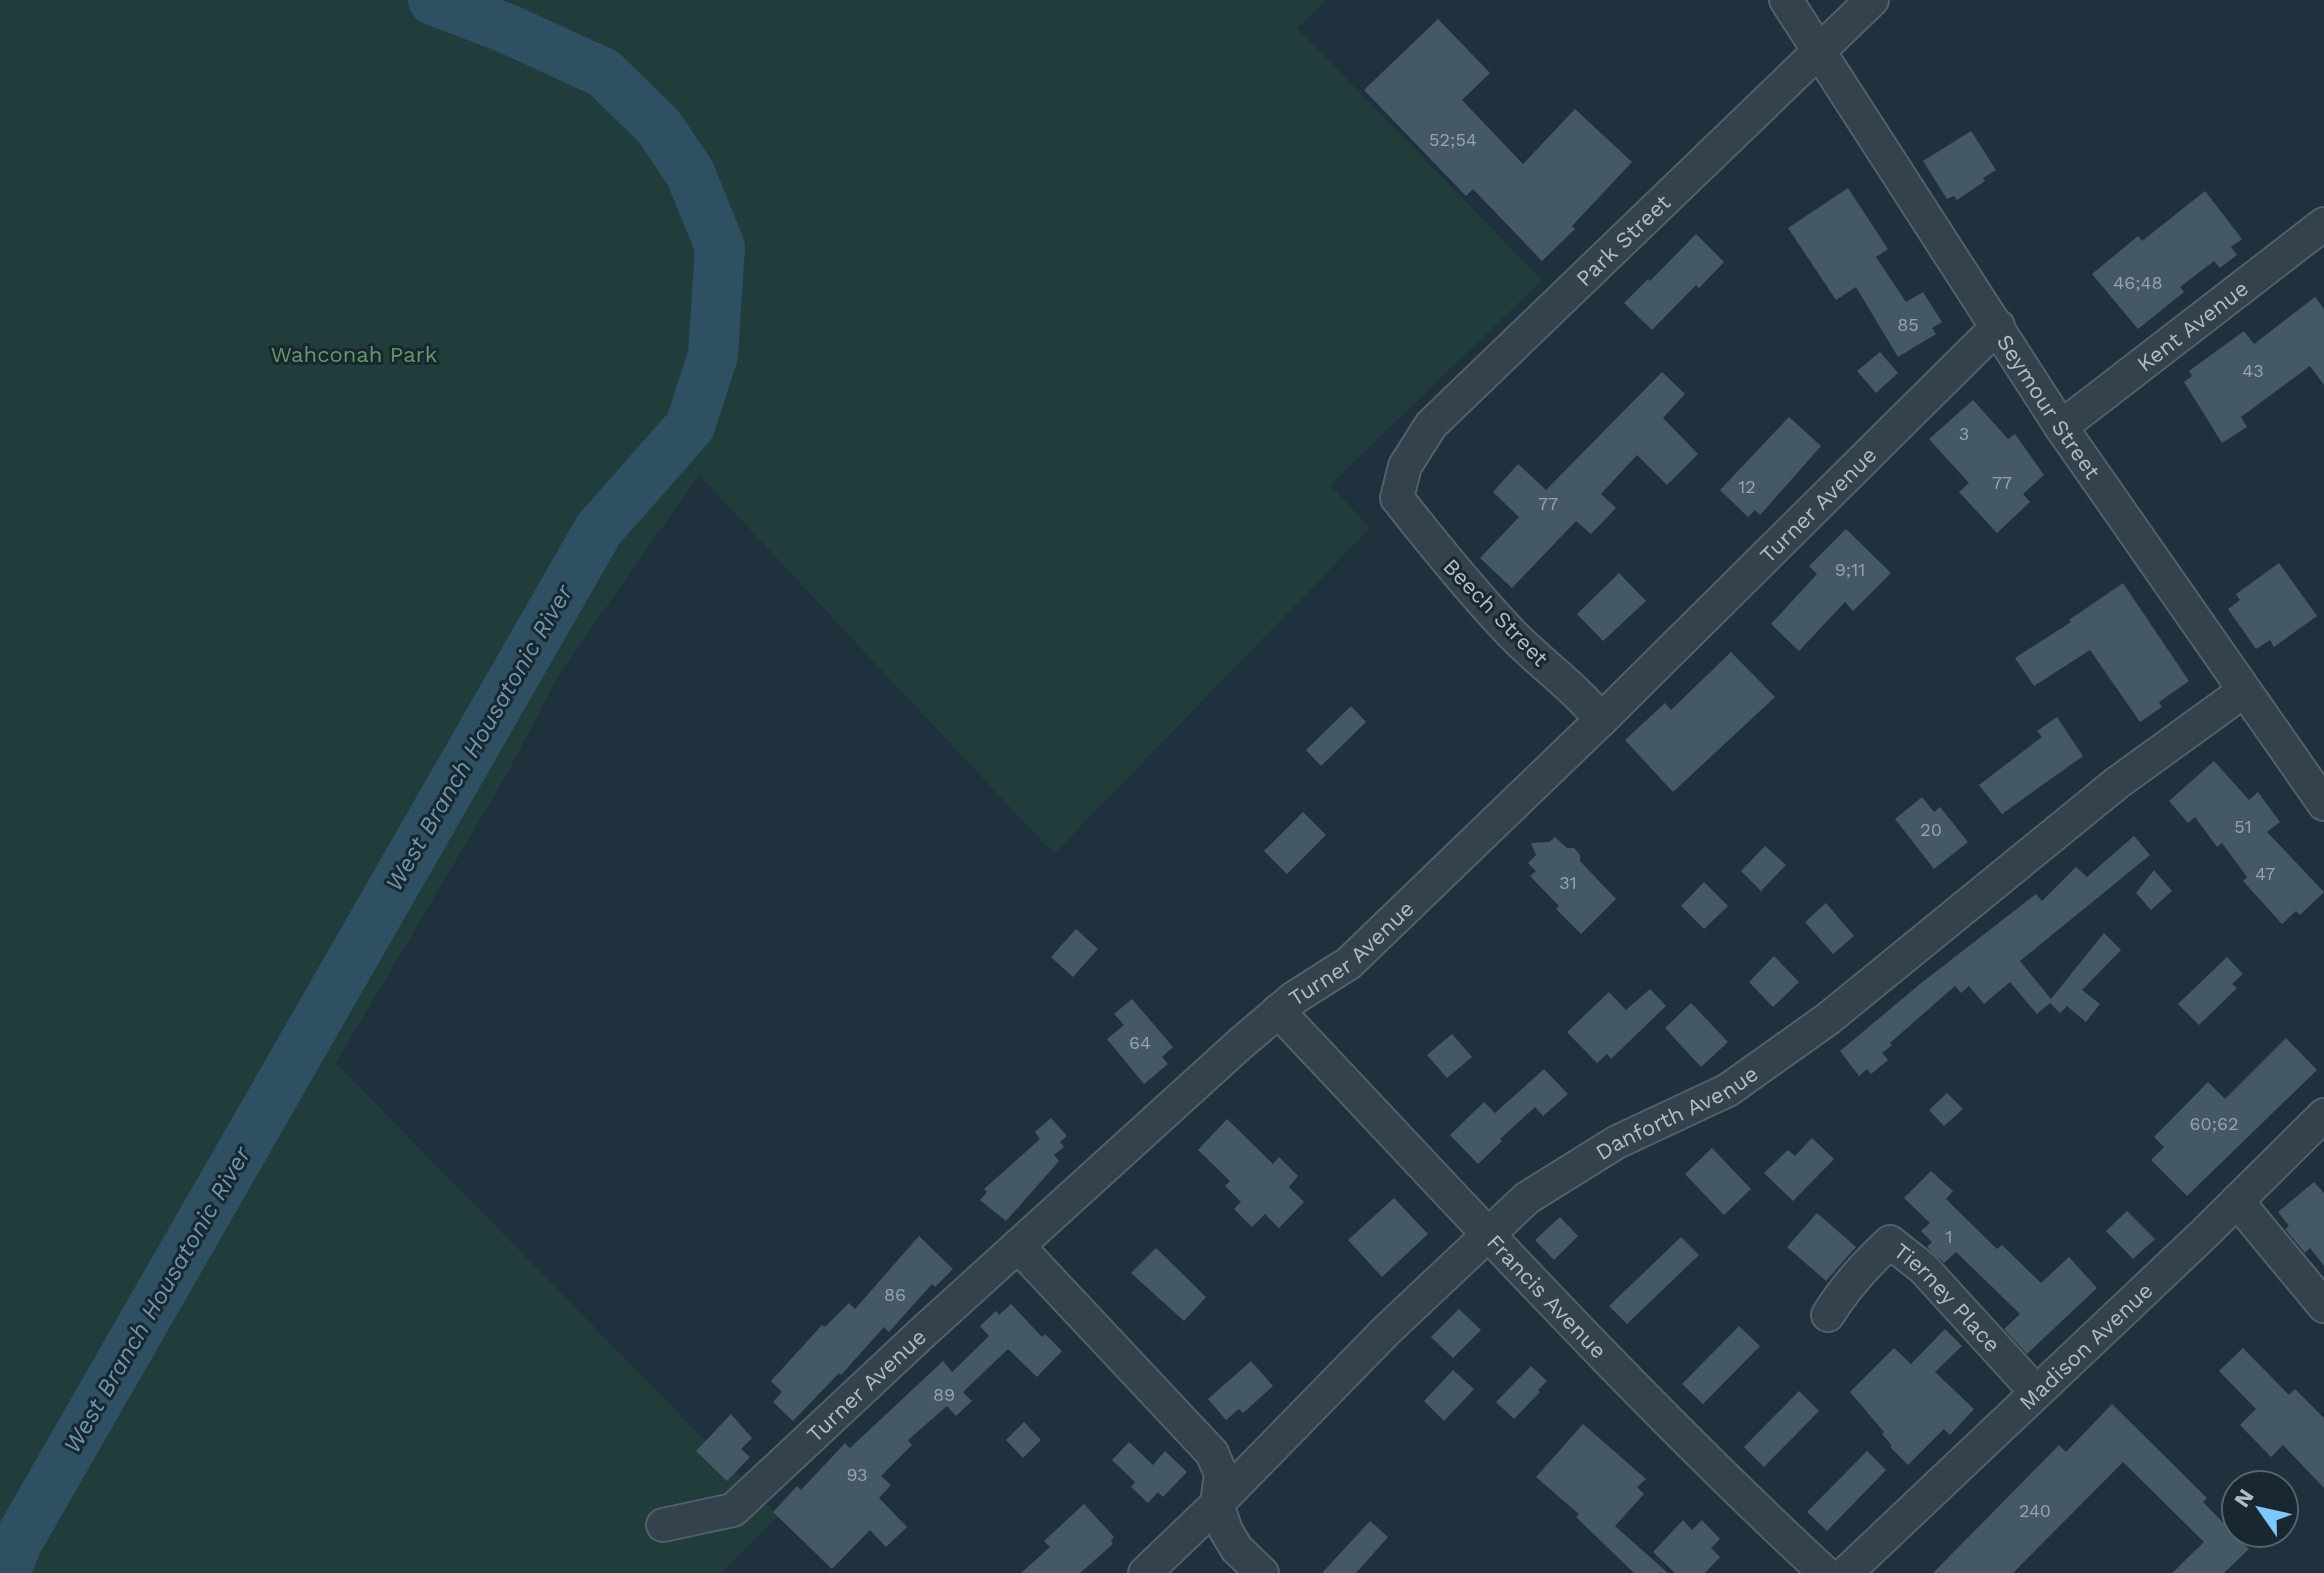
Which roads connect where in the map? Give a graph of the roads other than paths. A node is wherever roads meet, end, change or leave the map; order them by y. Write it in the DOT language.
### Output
graph roads {
  1 [pos="1786,0"];
  2 [pos="1872,0"];
  3 [pos="1819,53"];
  4 [pos="2324,224"];
  5 [pos="1998,326"];
  6 [pos="2061,427"];
  7 [pos="1397,498"];
  8 [pos="2244,691"];
  9 [pos="1601,720"];
  10 [pos="2324,804"];
  11 [pos="1278,1011"];
  12 [pos="2324,1115"];
  13 [pos="2237,1201"];
  14 [pos="1489,1234"];
  15 [pos="1018,1246"];
  16 [pos="2324,1306"];
  17 [pos="1828,1315"];
  18 [pos="2036,1392"];
  19 [pos="1217,1504"];
  20 [pos="663,1525"];
  21 [pos="1145,1573"];
  22 [pos="1262,1573"];
  23 [pos="1825,1573"];
  24 [pos="1846,1573"];
  1 -- 3 [label="street, Seymour Street"];
  2 -- 3 [label="street, Park Street"];
  3 -- 5 [label="street, Seymour Street"];
  3 -- 7 [label="street, Park Street"];
  4 -- 6 [label="street, Kent Avenue"];
  5 -- 6 [label="street, Seymour Street"];
  5 -- 9 [label="street, Turner Avenue"];
  6 -- 8 [label="street, Seymour Street"];
  7 -- 9 [label="street, Beech Street"];
  8 -- 10 [label="street, Seymour Street"];
  8 -- 14 [label="street, Danforth Avenue"];
  9 -- 11 [label="street, Turner Avenue"];
  11 -- 14 [label="street, Francis Avenue"];
  11 -- 15 [label="street, Turner Avenue"];
  12 -- 13 [label="street, Madison Avenue"];
  13 -- 16 [label="street"];
  13 -- 18 [label="street, Madison Avenue"];
  14 -- 19 [label="street, Danforth Avenue"];
  14 -- 23 [label="street, Francis Avenue"];
  15 -- 19 [label="street"];
  15 -- 20 [label="street, Turner Avenue"];
  17 -- 18 [label="street, Tierney Place"];
  18 -- 24 [label="street, Madison Avenue"];
  19 -- 21 [label="street, Danforth Avenue"];
  19 -- 22 [label="street"];
}
